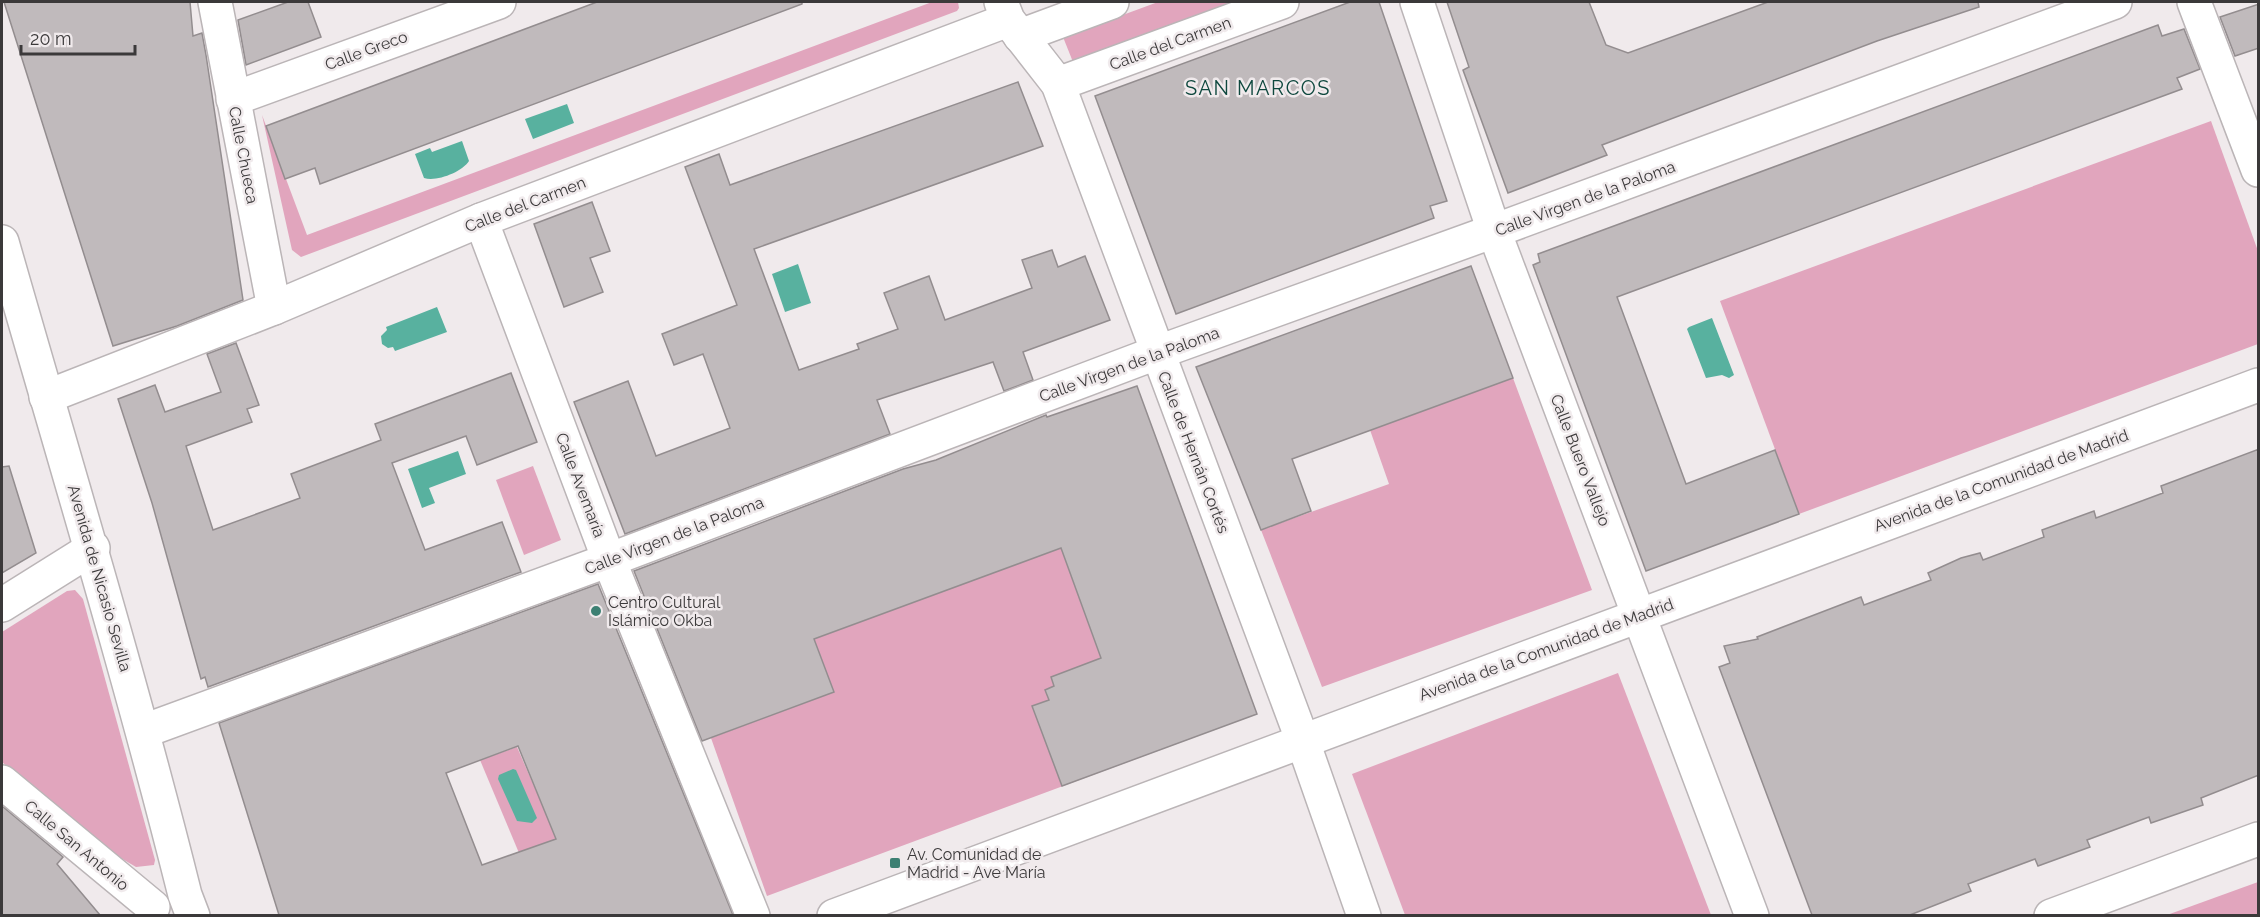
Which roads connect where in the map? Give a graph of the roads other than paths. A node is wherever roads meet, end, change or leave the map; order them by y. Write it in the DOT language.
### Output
graph roads {
  1 [pos="215,2"];
  2 [pos="500,2"];
  3 [pos="1112,2"];
  4 [pos="1282,2"];
  5 [pos="1417,2"];
  6 [pos="2115,2"];
  7 [pos="2194,2"];
  8 [pos="1010,19"];
  9 [pos="1059,84"];
  10 [pos="233,99"];
  11 [pos="2259,170"];
  12 [pos="481,220"];
  13 [pos="1494,231"];
  14 [pos="2,242"];
  15 [pos="274,308"];
  16 [pos="1156,353"];
  17 [pos="2259,385"];
  18 [pos="46,397"];
  19 [pos="93,548"];
  20 [pos="609,560"];
  21 [pos="2,605"];
  22 [pos="1639,615"];
  23 [pos="144,731"];
  24 [pos="1302,739"];
  25 [pos="2,782"];
  26 [pos="2259,839"];
  27 [pos="190,905"];
  28 [pos="149,911"];
  29 [pos="753,915"];
  30 [pos="834,915"];
  31 [pos="1364,915"];
  32 [pos="1752,915"];
  33 [pos="2051,915"];
  1 -- 10 [label="street, Calle Chueca"];
  2 -- 10 [label="street, Calle Greco"];
  3 -- 8 [label="street, Calle del Carmen"];
  4 -- 9 [label="street, Calle del Carmen"];
  5 -- 13 [label="street, Calle Buero Vallejo"];
  6 -- 13 [label="street, Calle Virgen de la Paloma"];
  7 -- 11 [label="street"];
  8 -- 9 [label="street, Calle de Hernán Cortés"];
  8 -- 12 [label="street, Calle del Carmen"];
  9 -- 16 [label="street, Calle de Hernán Cortés"];
  10 -- 15 [label="street, Calle Chueca"];
  12 -- 15 [label="street, Calle del Carmen"];
  12 -- 20 [label="street, Calle Avemaría"];
  13 -- 16 [label="street, Calle Virgen de la Paloma"];
  13 -- 22 [label="street, Calle Buero Vallejo"];
  14 -- 18 [label="street, Avenida de Nicasio Sevilla"];
  15 -- 18 [label="street, Calle del Carmen"];
  16 -- 20 [label="street, Calle Virgen de la Paloma"];
  16 -- 24 [label="street, Calle de Hernán Cortés"];
  17 -- 22 [label="street, Avenida de la Comunidad de Madrid"];
  18 -- 19 [label="street, Avenida de Nicasio Sevilla"];
  19 -- 21 [label="street"];
  19 -- 23 [label="street, Avenida de Nicasio Sevilla"];
  20 -- 23 [label="street, Calle Virgen de la Paloma"];
  20 -- 29 [label="street, Calle Avemaría"];
  22 -- 24 [label="street, Avenida de la Comunidad de Madrid"];
  22 -- 32 [label="street, Calle Buero Vallejo"];
  23 -- 27 [label="street, Avenida de Nicasio Sevilla"];
  24 -- 30 [label="street, Avenida de la Comunidad de Madrid"];
  24 -- 31 [label="street, Calle de Hernán Cortés"];
  25 -- 28 [label="street, Calle San Antonio"];
  26 -- 33 [label="street"];
  27 -- 28 [label="street"];
}
